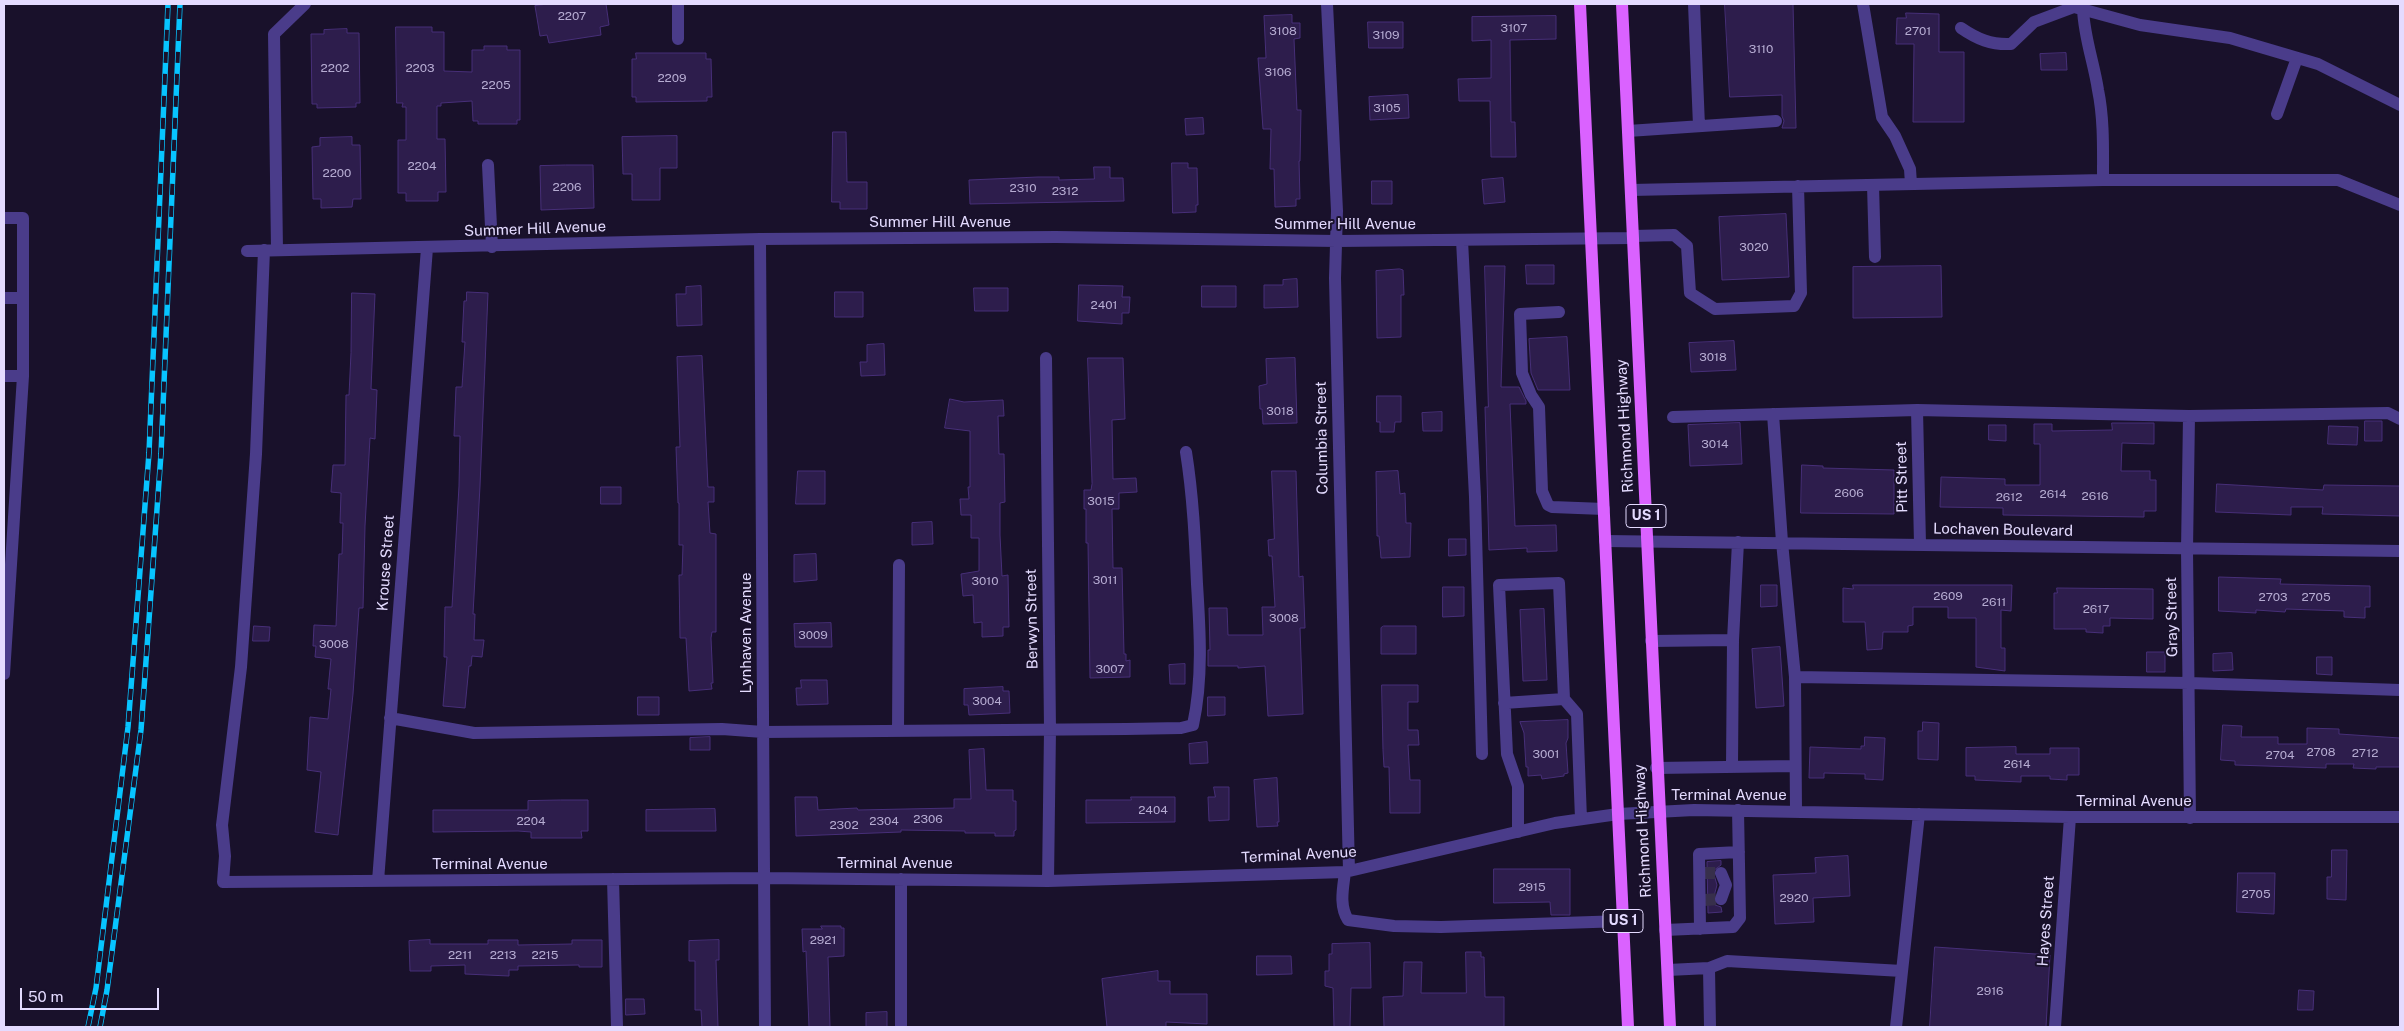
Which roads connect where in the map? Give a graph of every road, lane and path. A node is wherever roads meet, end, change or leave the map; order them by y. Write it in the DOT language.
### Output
graph roads {
  1 [pos="305,4"];
  2 [pos="678,4"];
  3 [pos="1327,4"];
  4 [pos="1580,4"];
  5 [pos="1622,4"];
  6 [pos="1694,4"];
  7 [pos="1863,4"];
  8 [pos="2076,7"];
  9 [pos="1961,28"];
  10 [pos="678,40"];
  11 [pos="2297,58"];
  12 [pos="2400,105"];
  13 [pos="2277,114"];
  14 [pos="1776,121"];
  15 [pos="1699,126"];
  16 [pos="1628,131"];
  17 [pos="488,165"];
  18 [pos="2103,180"];
  19 [pos="1911,184"];
  20 [pos="1874,185"];
  21 [pos="1798,186"];
  22 [pos="1631,190"];
  23 [pos="2400,205"];
  24 [pos="4,218"];
  25 [pos="1633,237"];
  26 [pos="1590,238"];
  27 [pos="760,239"];
  28 [pos="1462,240"];
  29 [pos="1337,241"];
  30 [pos="492,247"];
  31 [pos="427,248"];
  32 [pos="270,250"];
  33 [pos="247,252"];
  34 [pos="1875,257"];
  35 [pos="4,298"];
  36 [pos="23,298"];
  37 [pos="1559,312"];
  38 [pos="1046,358"];
  39 [pos="4,376"];
  40 [pos="23,376"];
  41 [pos="1917,410"];
  42 [pos="1773,414"];
  43 [pos="2189,416"];
  44 [pos="1673,417"];
  45 [pos="2400,419"];
  46 [pos="1186,452"];
  47 [pos="1604,509"];
  48 [pos="1606,541"];
  49 [pos="1647,542"];
  50 [pos="1738,542"];
  51 [pos="1782,542"];
  52 [pos="1920,544"];
  53 [pos="2187,550"];
  54 [pos="2400,551"];
  55 [pos="899,565"];
  56 [pos="1651,640"];
  57 [pos="1733,640"];
  58 [pos="4,674"];
  59 [pos="1795,677"];
  60 [pos="2189,683"];
  61 [pos="2400,690"];
  62 [pos="1564,699"];
  63 [pos="1504,703"];
  64 [pos="390,718"];
  65 [pos="1050,730"];
  66 [pos="898,731"];
  67 [pos="763,732"];
  68 [pos="1482,754"];
  69 [pos="1732,766"];
  70 [pos="1795,766"];
  71 [pos="1656,768"];
  72 [pos="1738,810"];
  73 [pos="1659,811"];
  74 [pos="1796,811"];
  75 [pos="1618,814"];
  76 [pos="1919,814"];
  77 [pos="2070,817"];
  78 [pos="2400,817"];
  79 [pos="2190,818"];
  80 [pos="1581,819"];
  81 [pos="1518,832"];
  82 [pos="1738,852"];
  83 [pos="1347,872"];
  84 [pos="1702,873"];
  85 [pos="764,878"];
  86 [pos="614,879"];
  87 [pos="378,880"];
  88 [pos="901,880"];
  89 [pos="1048,880"];
  90 [pos="1740,884"];
  91 [pos="1698,886"];
  92 [pos="1704,900"];
  93 [pos="1721,900"];
  94 [pos="1623,921"];
  95 [pos="1700,928"];
  96 [pos="1665,930"];
  97 [pos="1709,968"];
  98 [pos="1668,970"];
  99 [pos="1902,971"];
  100 [pos="617,1027"];
  101 [pos="766,1027"];
  102 [pos="902,1027"];
  103 [pos="1628,1027"];
  104 [pos="1670,1027"];
  105 [pos="1710,1027"];
  106 [pos="1896,1027"];
  107 [pos="2055,1027"];
  1 -- 32 [label="street"];
  2 -- 10 [label="street"];
  3 -- 29 [label="street, Columbia Street"];
  4 -- 26 [label="main road, Richmond Highway / US 1"];
  5 -- 16 [label="main road, Richmond Highway / US 1"];
  6 -- 15 [label="street"];
  7 -- 19 [label="street"];
  8 -- 9 [label="street"];
  8 -- 11 [label="street"];
  8 -- 18 [label="street"];
  11 -- 12 [label="street"];
  11 -- 13 [label="street"];
  14 -- 15 [label="street"];
  15 -- 16 [label="street"];
  16 -- 22 [label="main road, Richmond Highway / US 1"];
  17 -- 30 [label="street"];
  18 -- 19 [label="street"];
  18 -- 23 [label="street"];
  19 -- 20 [label="street"];
  20 -- 21 [label="street"];
  20 -- 34 [label="street"];
  21 -- 22 [label="street"];
  21 -- 25 [label="street, Summer Hill Avenue"];
  22 -- 25 [label="main road, Richmond Highway / US 1"];
  24 -- 36 [label="street"];
  25 -- 26 [label="street, Summer Hill Avenue"];
  25 -- 49 [label="main road, Richmond Highway / US 1"];
  26 -- 28 [label="street, Summer Hill Avenue"];
  26 -- 47 [label="main road, Richmond Highway / US 1"];
  27 -- 29 [label="street, Summer Hill Avenue"];
  27 -- 30 [label="street, Summer Hill Avenue"];
  27 -- 67 [label="street, Lynhaven Avenue"];
  28 -- 29 [label="street, Summer Hill Avenue"];
  28 -- 68 [label="street"];
  29 -- 83 [label="street, Columbia Street"];
  30 -- 31 [label="street, Summer Hill Avenue"];
  31 -- 32 [label="street, Summer Hill Avenue"];
  31 -- 64 [label="street, Krouse Street"];
  32 -- 33 [label="street, Summer Hill Avenue"];
  32 -- 87 [label="street, Terminal Avenue"];
  35 -- 36 [label="street"];
  36 -- 40 [label="street"];
  37 -- 47 [label="street"];
  38 -- 65 [label="street, Berwyn Street"];
  39 -- 40 [label="street"];
  40 -- 58 [label="street"];
  41 -- 42 [label="street"];
  41 -- 43 [label="street"];
  41 -- 52 [label="street, Pitt Street"];
  42 -- 44 [label="street"];
  42 -- 51 [label="street"];
  43 -- 45 [label="street"];
  43 -- 53 [label="street, Gray Street"];
  46 -- 65 [label="street"];
  47 -- 48 [label="main road, Richmond Highway / US 1"];
  48 -- 49 [label="street, Lochaven Boulevard"];
  48 -- 75 [label="main road, Richmond Highway / US 1"];
  49 -- 50 [label="street, Lochaven Boulevard"];
  49 -- 56 [label="main road, Richmond Highway / US 1"];
  50 -- 51 [label="street, Lochaven Boulevard"];
  50 -- 57 [label="street"];
  51 -- 52 [label="street, Lochaven Boulevard"];
  51 -- 59 [label="street"];
  52 -- 53 [label="street, Lochaven Boulevard"];
  53 -- 54 [label="street, Lochaven Boulevard"];
  53 -- 60 [label="street, Gray Street"];
  55 -- 66 [label="street"];
  56 -- 57 [label="street"];
  56 -- 71 [label="main road, Richmond Highway / US 1"];
  57 -- 69 [label="street"];
  59 -- 60 [label="street"];
  59 -- 70 [label="street"];
  60 -- 61 [label="street"];
  60 -- 79 [label="street, Gray Street"];
  62 -- 63 [label="street"];
  62 -- 63 [label="street"];
  62 -- 80 [label="street"];
  63 -- 81 [label="street"];
  64 -- 67 [label="street"];
  64 -- 87 [label="street, Krouse Street"];
  65 -- 66 [label="street"];
  65 -- 89 [label="street, Berwyn Street"];
  66 -- 67 [label="street"];
  67 -- 85 [label="street, Lynhaven Avenue"];
  69 -- 70 [label="street"];
  69 -- 71 [label="street"];
  70 -- 74 [label="street"];
  71 -- 73 [label="main road, Richmond Highway / US 1"];
  72 -- 73 [label="street, Terminal Avenue"];
  72 -- 74 [label="street, Terminal Avenue"];
  72 -- 82 [label="street"];
  73 -- 75 [label="street, Terminal Avenue"];
  73 -- 96 [label="main road, Richmond Highway / US 1"];
  74 -- 76 [label="street, Terminal Avenue"];
  75 -- 80 [label="street, Terminal Avenue"];
  75 -- 94 [label="main road, Richmond Highway / US 1"];
  76 -- 77 [label="street, Terminal Avenue"];
  76 -- 99 [label="street"];
  77 -- 79 [label="street, Terminal Avenue"];
  77 -- 107 [label="street, Hayes Street"];
  78 -- 79 [label="street, Terminal Avenue"];
  80 -- 81 [label="street, Terminal Avenue"];
  81 -- 83 [label="street, Terminal Avenue"];
  82 -- 90 [label="street"];
  82 -- 91 [label="street"];
  83 -- 89 [label="street, Terminal Avenue"];
  83 -- 94 [label="street, Columbia Street"];
  84 -- 91 [label="street"];
  85 -- 86 [label="street, Terminal Avenue"];
  85 -- 88 [label="street, Terminal Avenue"];
  85 -- 101 [label="street, Lynhaven Avenue"];
  86 -- 87 [label="street, Terminal Avenue"];
  86 -- 100 [label="street"];
  88 -- 89 [label="street, Terminal Avenue"];
  88 -- 102 [label="street"];
  90 -- 93 [label="street"];
  90 -- 95 [label="street"];
  91 -- 92 [label="street"];
  91 -- 95 [label="street"];
  94 -- 103 [label="main road, Richmond Highway / US 1"];
  95 -- 96 [label="street"];
  96 -- 98 [label="main road, Richmond Highway / US 1"];
  97 -- 98 [label="street"];
  97 -- 99 [label="street"];
  97 -- 105 [label="street"];
  98 -- 104 [label="main road, Richmond Highway / US 1"];
  99 -- 106 [label="street"];
}
